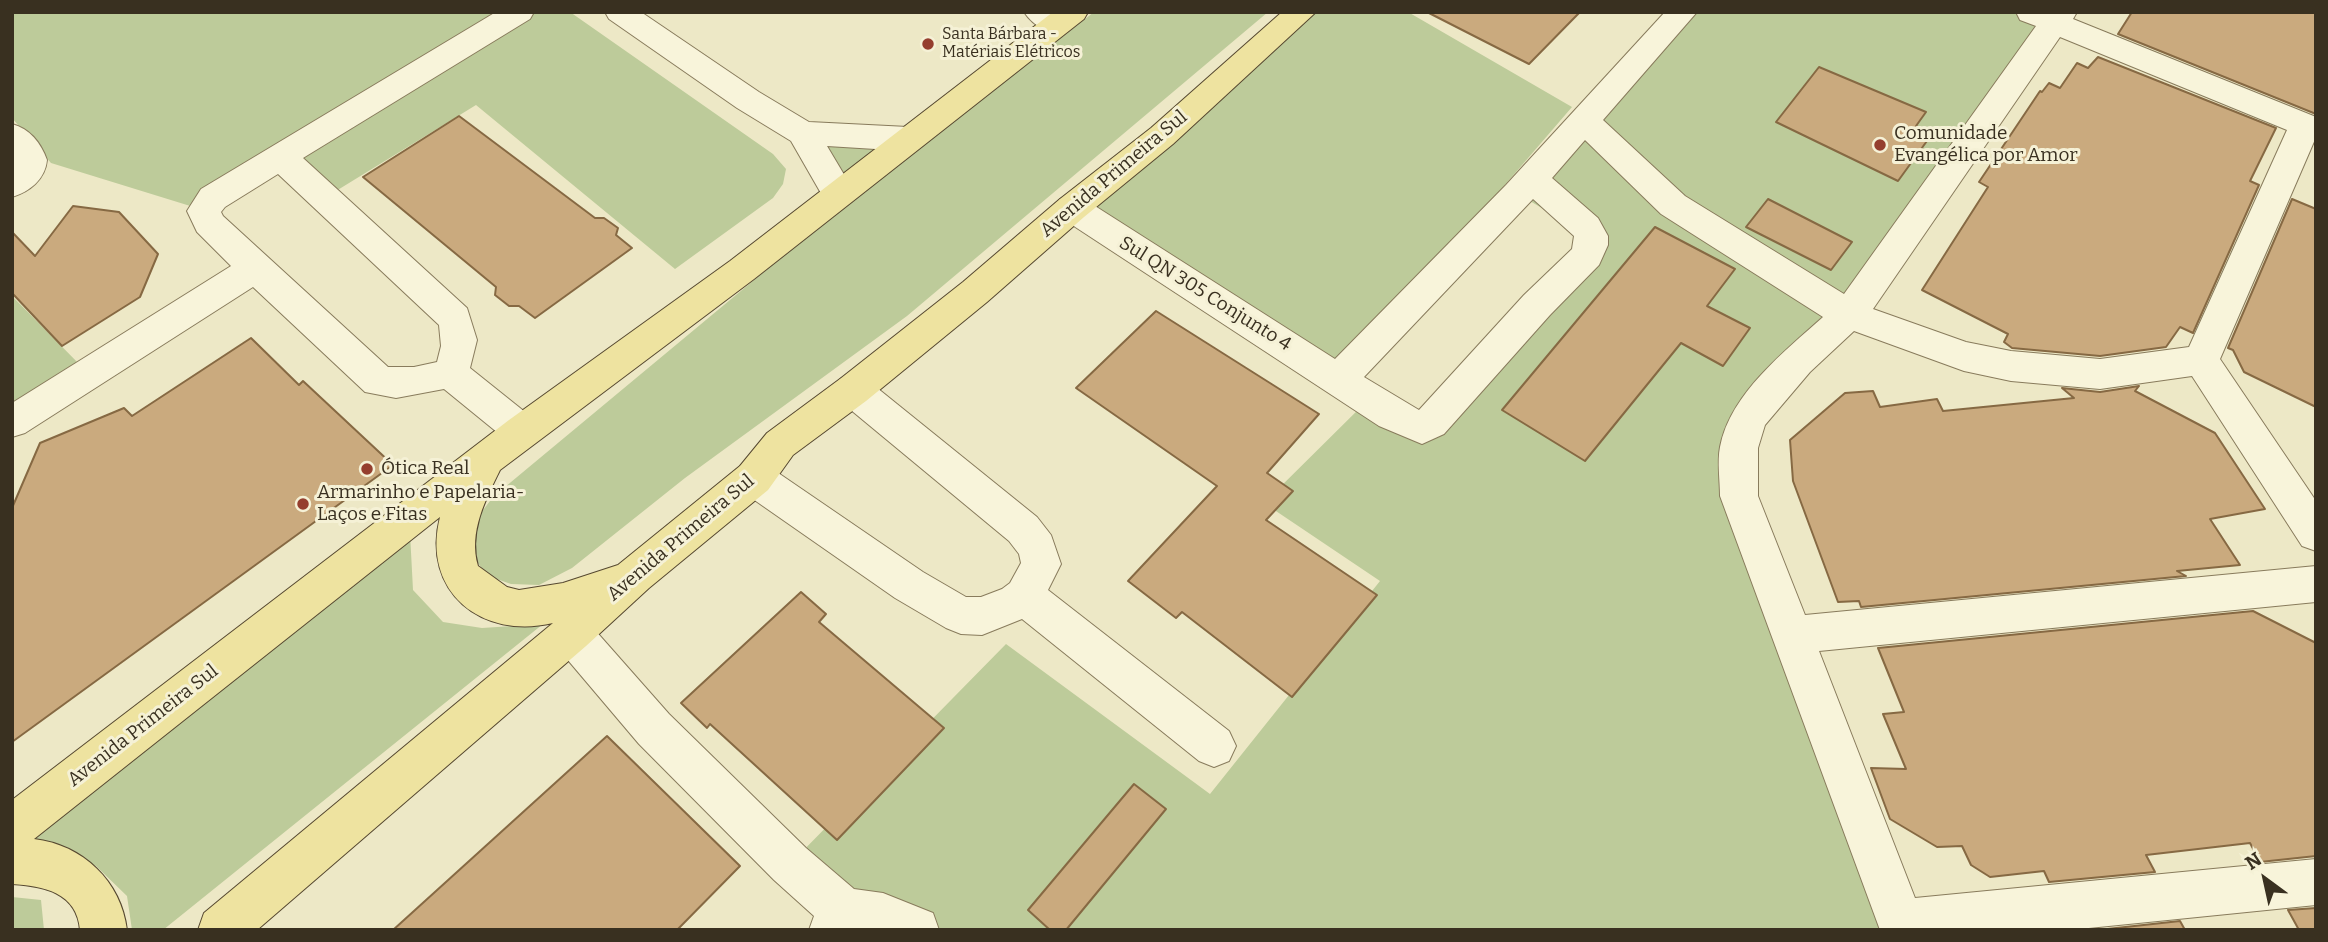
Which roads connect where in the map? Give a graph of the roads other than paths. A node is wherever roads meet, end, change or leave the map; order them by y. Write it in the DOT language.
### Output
graph roads {
  1 [pos="519,12"];
  2 [pos="620,12"];
  3 [pos="1301,12"];
  4 [pos="1682,12"];
  5 [pos="2049,15"];
  6 [pos="1056,16"];
  7 [pos="1584,120"];
  8 [pos="2310,128"];
  9 [pos="803,133"];
  10 [pos="12,135"];
  11 [pos="908,139"];
  12 [pos="281,157"];
  13 [pos="1531,179"];
  14 [pos="12,185"];
  15 [pos="838,193"];
  16 [pos="1072,208"];
  17 [pos="255,268"];
  18 [pos="1849,315"];
  19 [pos="2201,360"];
  20 [pos="450,373"];
  21 [pos="1339,379"];
  22 [pos="853,390"];
  23 [pos="12,422"];
  24 [pos="523,431"];
  25 [pos="488,458"];
  26 [pos="754,478"];
  27 [pos="2316,534"];
  28 [pos="635,575"];
  29 [pos="2316,584"];
  30 [pos="1024,596"];
  31 [pos="571,633"];
  32 [pos="1790,635"];
  33 [pos="1214,746"];
  34 [pos="12,828"];
  35 [pos="12,861"];
  36 [pos="2316,882"];
  37 [pos="840,922"];
  38 [pos="1903,926"];
  39 [pos="104,930"];
  40 [pos="221,930"];
  41 [pos="916,930"];
  1 -- 12 [label="street"];
  2 -- 9 [label="street"];
  3 -- 16 [label="main road, Avenida Primeira Sul"];
  4 -- 7 [label="street"];
  5 -- 8 [label="street"];
  5 -- 18 [label="street"];
  6 -- 11 [label="main road, Avenida Primeira Sul"];
  7 -- 13 [label="street"];
  7 -- 18 [label="street"];
  8 -- 19 [label="street"];
  9 -- 11 [label="street"];
  9 -- 15 [label="street"];
  10 -- 14 [label="street"];
  11 -- 15 [label="main road, Avenida Primeira Sul"];
  12 -- 17 [label="street"];
  12 -- 20 [label="street"];
  13 -- 21 [label="street"];
  13 -- 21 [label="street, Sul QN 305 Conjunto 4"];
  15 -- 24 [label="main road, Avenida Primeira Sul"];
  16 -- 21 [label="street, Sul QN 305 Conjunto 4"];
  16 -- 22 [label="main road, Avenida Primeira Sul"];
  17 -- 20 [label="street"];
  17 -- 23 [label="street"];
  18 -- 19 [label="street"];
  18 -- 32 [label="street"];
  19 -- 27 [label="street"];
  20 -- 24 [label="street"];
  22 -- 26 [label="main road, Avenida Primeira Sul"];
  22 -- 30 [label="street"];
  24 -- 25 [label="main road, Avenida Primeira Sul"];
  25 -- 28 [label="main road"];
  25 -- 34 [label="main road, Avenida Primeira Sul"];
  26 -- 28 [label="main road, Avenida Primeira Sul"];
  26 -- 30 [label="street"];
  28 -- 31 [label="main road, Avenida Primeira Sul"];
  29 -- 32 [label="street"];
  30 -- 33 [label="street"];
  31 -- 37 [label="street"];
  31 -- 40 [label="main road, Avenida Primeira Sul"];
  32 -- 38 [label="street"];
  35 -- 39 [label="main road"];
  36 -- 38 [label="street"];
  37 -- 41 [label="street"];
}
